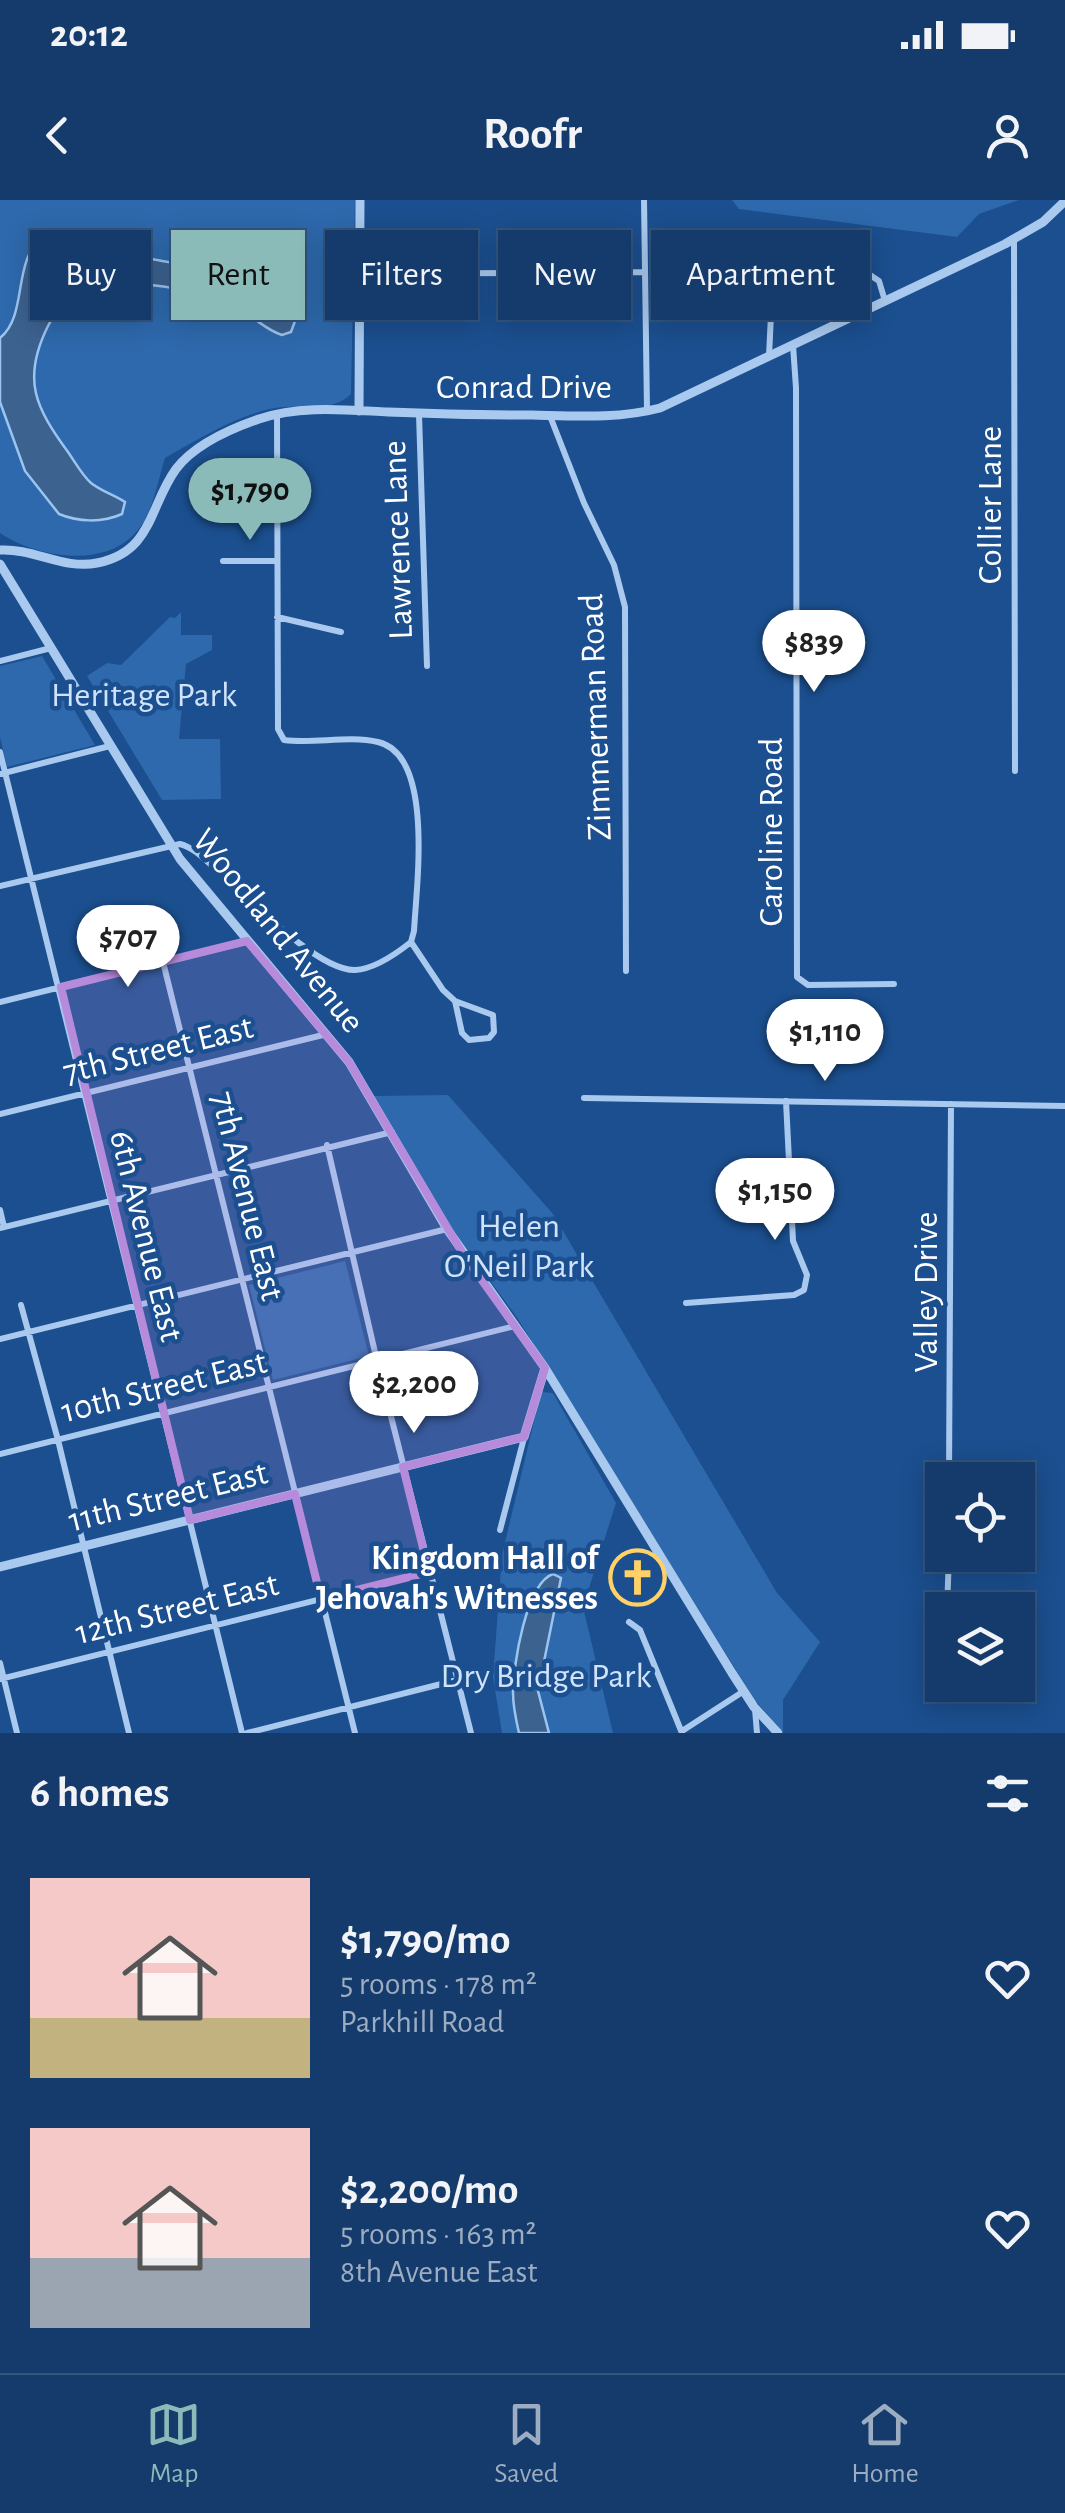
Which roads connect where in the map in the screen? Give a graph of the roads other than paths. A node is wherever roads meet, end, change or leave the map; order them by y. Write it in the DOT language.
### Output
graph roads {
  1 [pos="360,200"];
  2 [pos="644,200"];
  3 [pos="1065,202"];
  4 [pos="360,230"];
  5 [pos="1014,240"];
  6 [pos="645,272"];
  7 [pos="478,273"];
  8 [pos="886,300"];
  9 [pos="359,320"];
  10 [pos="793,345"];
  11 [pos="769,357"];
  12 [pos="359,411"];
  13 [pos="647,412"];
  14 [pos="276,414"];
  15 [pos="419,414"];
  16 [pos="550,416"];
  17 [pos="0,550"];
  18 [pos="222,561"];
  19 [pos="277,561"];
  20 [pos="0,564"];
  21 [pos="278,617"];
  22 [pos="341,632"];
  23 [pos="51,648"];
  24 [pos="0,661"];
  25 [pos="426,666"];
  26 [pos="110,746"];
  27 [pos="0,752"];
  28 [pos="1015,771"];
  29 [pos="3,774"];
  30 [pos="170,844"];
  31 [pos="32,878"];
  32 [pos="0,886"];
  33 [pos="248,941"];
  34 [pos="410,942"];
  35 [pos="163,962"];
  36 [pos="626,971"];
  37 [pos="894,984"];
  38 [pos="61,988"];
  39 [pos="455,1001"];
  40 [pos="0,1002"];
  41 [pos="328,1034"];
  42 [pos="190,1067"];
  43 [pos="86,1092"];
  44 [pos="584,1098"];
  45 [pos="786,1101"];
  46 [pos="951,1104"];
  47 [pos="1065,1106"];
  48 [pos="0,1114"];
  49 [pos="392,1132"];
  50 [pos="327,1145"];
  51 [pos="216,1174"];
  52 [pos="111,1202"];
  53 [pos="0,1210"];
  54 [pos="2,1228"];
  55 [pos="447,1229"];
  56 [pos="352,1252"];
  57 [pos="242,1280"];
  58 [pos="686,1303"];
  59 [pos="21,1305"];
  60 [pos="137,1305"];
  61 [pos="516,1326"];
  62 [pos="28,1332"];
  63 [pos="0,1339"];
  64 [pos="376,1360"];
  65 [pos="544,1368"];
  66 [pos="269,1387"];
  67 [pos="163,1414"];
  68 [pos="524,1437"];
  69 [pos="58,1440"];
  70 [pos="0,1454"];
  71 [pos="949,1462"];
  72 [pos="403,1467"];
  73 [pos="295,1494"];
  74 [pos="190,1520"];
  75 [pos="500,1530"];
  76 [pos="83,1546"];
  77 [pos="482,1559"];
  78 [pos="0,1567"];
  79 [pos="429,1572"];
  80 [pos="322,1599"];
  81 [pos="629,1622"];
  82 [pos="216,1626"];
  83 [pos="110,1652"];
  84 [pos="0,1664"];
  85 [pos="2,1679"];
  86 [pos="457,1680"];
  87 [pos="744,1692"];
  88 [pos="754,1707"];
  89 [pos="349,1708"];
  90 [pos="682,1732"];
  91 [pos="16,1733"];
  92 [pos="130,1733"];
  93 [pos="244,1733"];
  94 [pos="355,1733"];
  95 [pos="471,1733"];
  96 [pos="756,1733"];
  97 [pos="778,1733"];
  1 -- 4 [label="street"];
  2 -- 6 [label="street"];
  3 -- 5 [label="street, Conrad Drive"];
  5 -- 8 [label="street, Conrad Drive"];
  5 -- 28 [label="street, Collier Lane"];
  6 -- 7 [label="street"];
  6 -- 13 [label="street"];
  8 -- 10 [label="street, Conrad Drive"];
  8 -- 11 [label="street"];
  9 -- 12 [label="street"];
  10 -- 11 [label="street, Conrad Drive"];
  10 -- 37 [label="street, Caroline Road"];
  11 -- 13 [label="street, Conrad Drive"];
  12 -- 14 [label="street, Conrad Drive"];
  12 -- 15 [label="street, Conrad Drive"];
  13 -- 16 [label="street, Conrad Drive"];
  14 -- 17 [label="street, Conrad Drive"];
  14 -- 19 [label="street"];
  15 -- 16 [label="street, Conrad Drive"];
  15 -- 25 [label="street, Lawrence Lane"];
  16 -- 36 [label="street, Zimmerman Road"];
  18 -- 19 [label="street"];
  19 -- 21 [label="street"];
  20 -- 23 [label="street, Woodland Avenue"];
  21 -- 22 [label="street"];
  21 -- 34 [label="street"];
  23 -- 24 [label="street"];
  23 -- 26 [label="street, Woodland Avenue"];
  26 -- 29 [label="street"];
  26 -- 30 [label="street, Woodland Avenue"];
  27 -- 29 [label="street, 6th Avenue East"];
  29 -- 31 [label="street, 6th Avenue East"];
  30 -- 31 [label="street"];
  30 -- 33 [label="street, Woodland Avenue"];
  30 -- 34 [label="street"];
  31 -- 32 [label="street"];
  31 -- 38 [label="street, 6th Avenue East"];
  33 -- 35 [label="street"];
  33 -- 41 [label="street, Woodland Avenue"];
  34 -- 39 [label="street"];
  35 -- 38 [label="street"];
  35 -- 42 [label="street, 7th Avenue East"];
  38 -- 40 [label="street"];
  38 -- 43 [label="street, 6th Avenue East"];
  39 -- 39 [label="street"];
  41 -- 42 [label="street, 7th Street East"];
  41 -- 49 [label="street, Woodland Avenue"];
  42 -- 43 [label="street, 7th Street East"];
  42 -- 51 [label="street, 7th Avenue East"];
  43 -- 48 [label="street, 7th Street East"];
  43 -- 52 [label="street, 6th Avenue East"];
  44 -- 45 [label="street"];
  45 -- 46 [label="street"];
  45 -- 58 [label="street"];
  46 -- 47 [label="street"];
  46 -- 71 [label="street, Valley Drive"];
  49 -- 50 [label="street"];
  49 -- 55 [label="street, Woodland Avenue"];
  50 -- 51 [label="street"];
  50 -- 56 [label="street"];
  51 -- 52 [label="street"];
  51 -- 57 [label="street, 7th Avenue East"];
  52 -- 54 [label="street"];
  52 -- 60 [label="street, 6th Avenue East"];
  53 -- 54 [label="street"];
  55 -- 56 [label="street"];
  55 -- 61 [label="street, Woodland Avenue"];
  56 -- 57 [label="street"];
  56 -- 64 [label="street"];
  57 -- 60 [label="street"];
  57 -- 66 [label="street, 7th Avenue East"];
  59 -- 62 [label="street"];
  60 -- 62 [label="street"];
  60 -- 67 [label="street, 6th Avenue East"];
  61 -- 64 [label="street, 10th Street East"];
  61 -- 65 [label="street, Woodland Avenue"];
  62 -- 63 [label="street"];
  62 -- 69 [label="street"];
  64 -- 66 [label="street, 10th Street East"];
  64 -- 72 [label="street"];
  65 -- 68 [label="street"];
  65 -- 87 [label="street, Woodland Avenue"];
  66 -- 67 [label="street, 10th Street East"];
  66 -- 73 [label="street, 7th Avenue East"];
  67 -- 69 [label="street, 10th Street East"];
  67 -- 74 [label="street, 6th Avenue East"];
  68 -- 72 [label="street, 11th Street East"];
  68 -- 75 [label="street"];
  69 -- 70 [label="street, 10th Street East"];
  69 -- 76 [label="street"];
  72 -- 73 [label="street, 11th Street East"];
  72 -- 79 [label="street"];
  73 -- 74 [label="street, 11th Street East"];
  73 -- 80 [label="street, 7th Avenue East"];
  74 -- 76 [label="street, 11th Street East"];
  74 -- 82 [label="street, 6th Avenue East"];
  76 -- 78 [label="street, 11th Street East"];
  76 -- 83 [label="street"];
  77 -- 79 [label="street, 12th Street East"];
  79 -- 80 [label="street, 12th Street East"];
  79 -- 86 [label="street"];
  80 -- 82 [label="street, 12th Street East"];
  80 -- 89 [label="street, 7th Avenue East"];
  81 -- 90 [label="street"];
  82 -- 83 [label="street, 12th Street East"];
  82 -- 93 [label="street, 6th Avenue East"];
  83 -- 85 [label="street, 12th Street East"];
  83 -- 92 [label="street"];
  84 -- 85 [label="street"];
  85 -- 91 [label="street"];
  86 -- 89 [label="street"];
  86 -- 95 [label="street"];
  87 -- 88 [label="street, Woodland Avenue"];
  87 -- 90 [label="street"];
  88 -- 96 [label="street"];
  88 -- 97 [label="street, Woodland Avenue"];
  89 -- 93 [label="street"];
  89 -- 94 [label="street, 7th Avenue East"];
}
